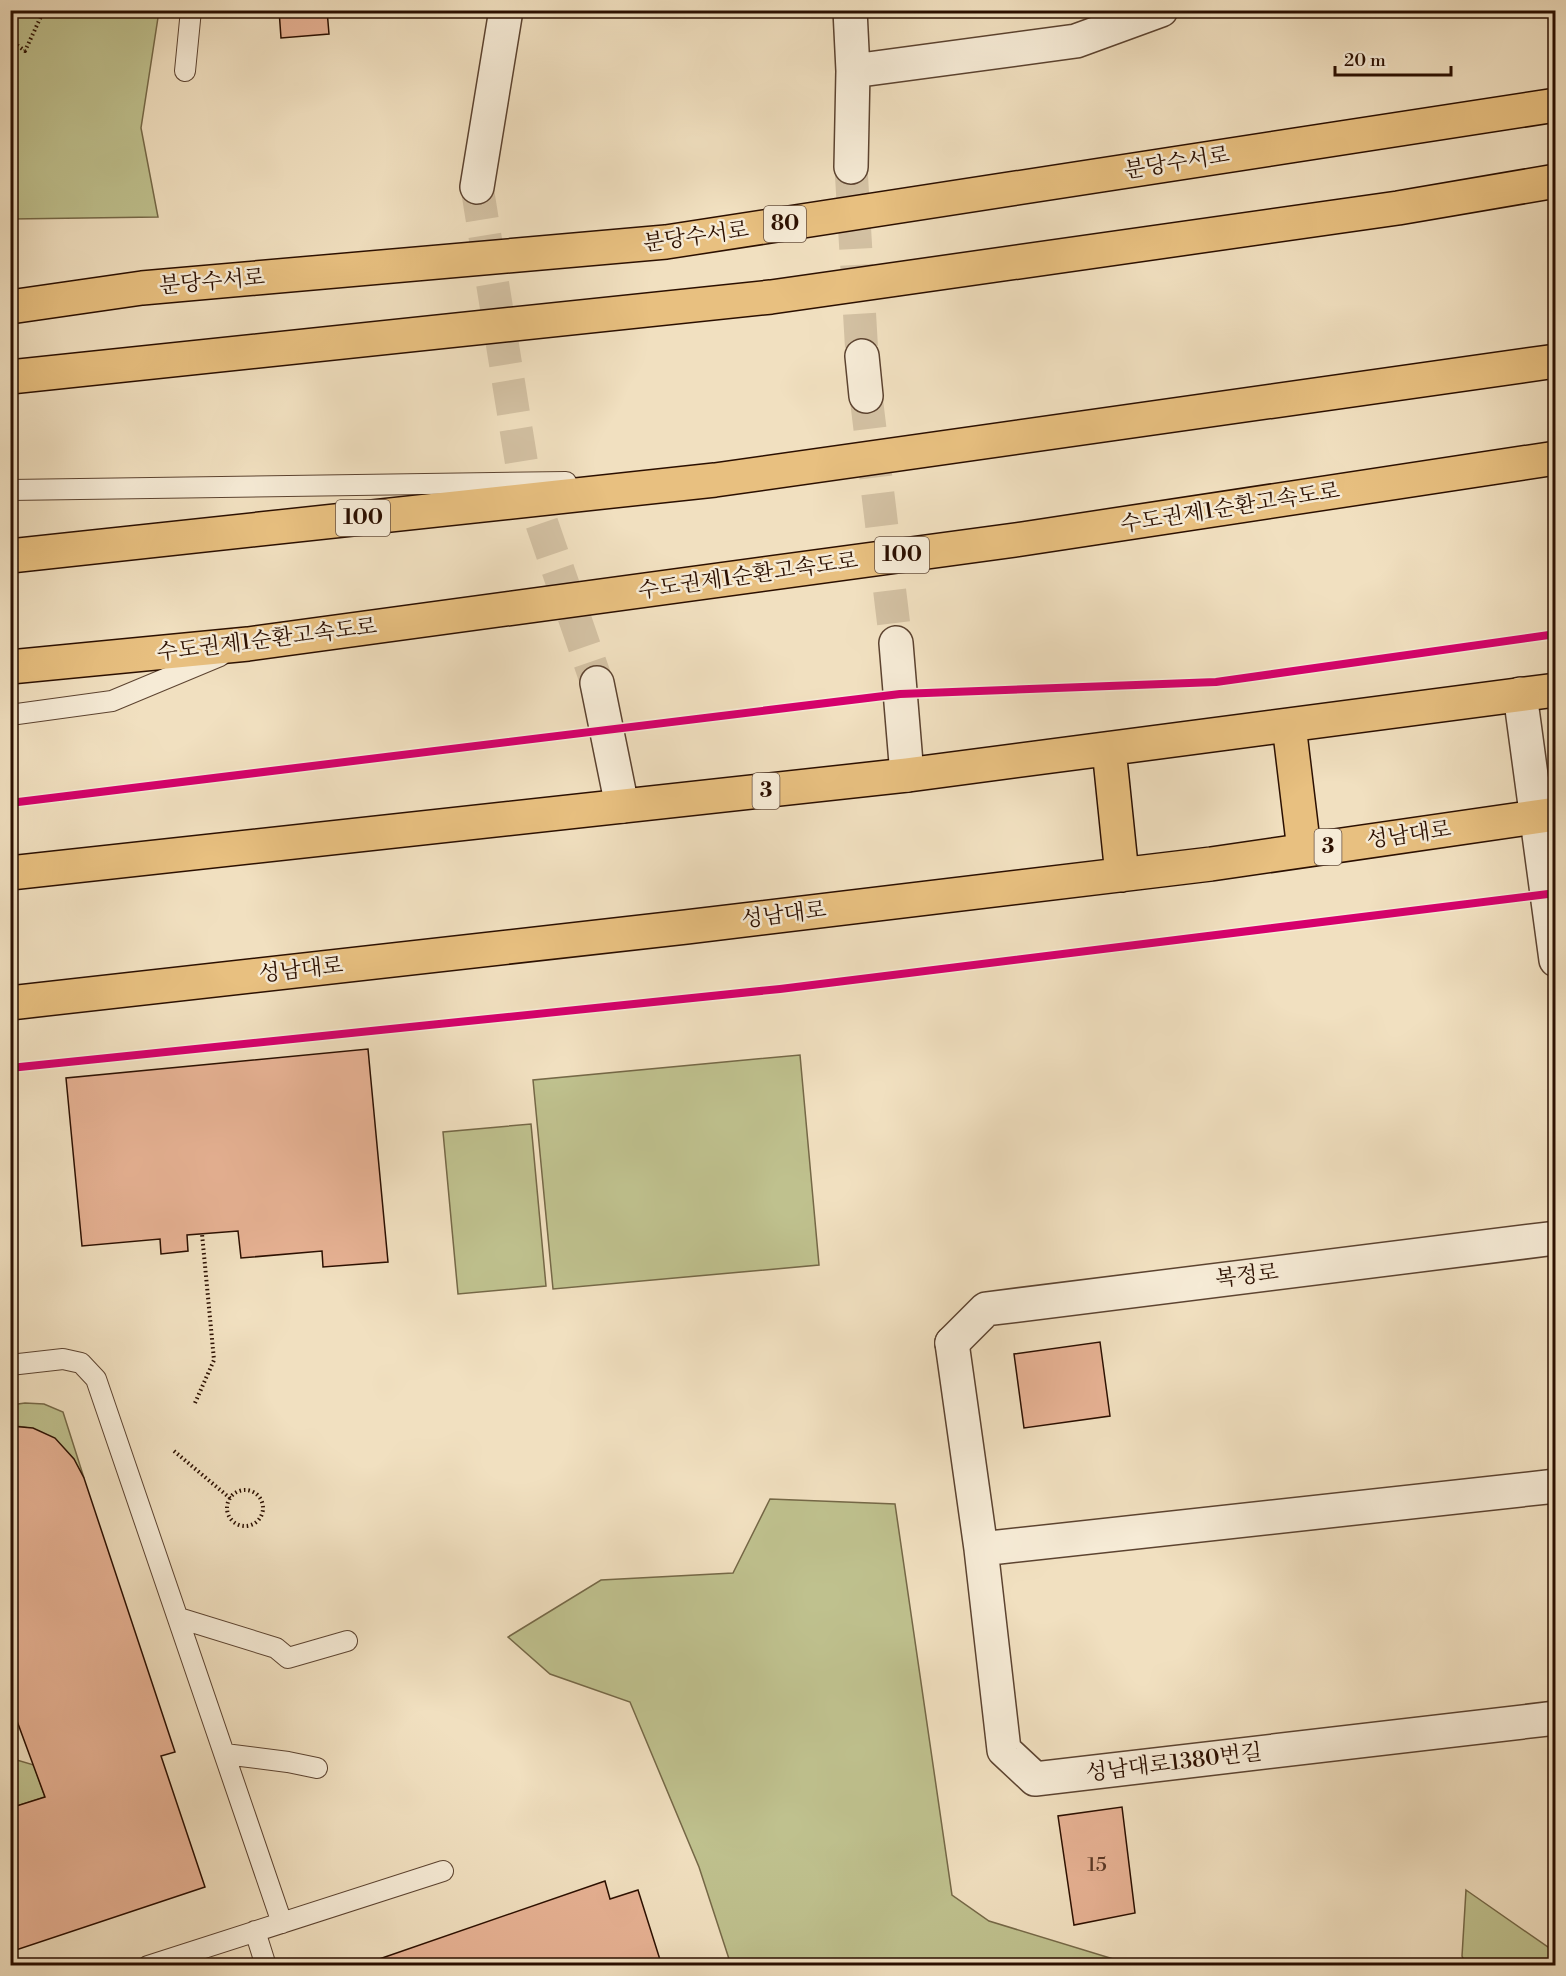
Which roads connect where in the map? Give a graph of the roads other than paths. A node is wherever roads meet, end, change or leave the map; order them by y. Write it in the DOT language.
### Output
graph roads {
  1 [pos="191,10"];
  2 [pos="506,10"];
  3 [pos="850,10"];
  4 [pos="1095,10"];
  5 [pos="1161,10"];
  6 [pos="1076,41"];
  7 [pos="185,71"];
  8 [pos="853,71"];
  9 [pos="1556,105"];
  10 [pos="851,167"];
  11 [pos="1556,181"];
  12 [pos="477,187"];
  13 [pos="10,307"];
  14 [pos="861,356"];
  15 [pos="1556,361"];
  16 [pos="10,377"];
  17 [pos="866,396"];
  18 [pos="1556,458"];
  19 [pos="715,480"];
  20 [pos="10,490"];
  21 [pos="10,556"];
  22 [pos="248,644"];
  23 [pos="896,644"];
  24 [pos="10,667"];
  25 [pos="597,683"];
  26 [pos="1556,690"];
  27 [pos="1520,694"];
  28 [pos="10,715"];
  29 [pos="1289,725"];
  30 [pos="1109,749"];
  31 [pos="907,776"];
  32 [pos="622,806"];
  33 [pos="1545,815"];
  34 [pos="1304,850"];
  35 [pos="10,873"];
  36 [pos="1122,875"];
  37 [pos="1556,960"];
  38 [pos="10,1003"];
  39 [pos="1556,1238"];
  40 [pos="952,1343"];
  41 [pos="10,1365"];
  42 [pos="1556,1486"];
  43 [pos="981,1549"];
  44 [pos="178,1618"];
  45 [pos="347,1641"];
  46 [pos="1556,1718"];
  47 [pos="225,1754"];
  48 [pos="316,1768"];
  49 [pos="443,1871"];
  50 [pos="282,1923"];
  51 [pos="255,1931"];
  52 [pos="148,1965"];
  53 [pos="266,1965"];
  1 -- 7 [label="lane"];
  2 -- 12 [label="street"];
  3 -- 8 [label="street"];
  4 -- 6 [label="street"];
  5 -- 6 [label="street"];
  6 -- 8 [label="street"];
  8 -- 10 [label="street"];
  9 -- 13 [label="main road, 분당수서로 / 80"];
  11 -- 16 [label="main road"];
  14 -- 17 [label="street"];
  15 -- 19 [label="main road, 100"];
  18 -- 22 [label="main road, 수도권제1순환고속도로 / 100"];
  19 -- 20 [label="lane"];
  19 -- 21 [label="main road, 100"];
  22 -- 24 [label="main road, 수도권제1순환고속도로 / 100"];
  22 -- 28 [label="lane"];
  23 -- 31 [label="street"];
  25 -- 32 [label="street"];
  26 -- 27 [label="main road, 3"];
  27 -- 29 [label="main road, 3"];
  27 -- 33 [label="street"];
  29 -- 30 [label="main road, 3"];
  29 -- 34 [label="main road"];
  30 -- 31 [label="main road, 3"];
  30 -- 36 [label="main road"];
  31 -- 32 [label="main road, 3"];
  32 -- 35 [label="main road, 3"];
  33 -- 34 [label="main road, 성남대로 / 3"];
  33 -- 37 [label="street"];
  34 -- 36 [label="main road, 성남대로 / 3"];
  36 -- 38 [label="main road, 성남대로 / 3"];
  39 -- 40 [label="street, 복정로"];
  40 -- 43 [label="street, 성남대로1380번길"];
  41 -- 44 [label="lane"];
  42 -- 43 [label="street"];
  43 -- 46 [label="street, 성남대로1380번길"];
  44 -- 45 [label="lane"];
  44 -- 47 [label="lane"];
  47 -- 48 [label="lane"];
  47 -- 50 [label="lane"];
  49 -- 50 [label="lane"];
  50 -- 51 [label="lane"];
  51 -- 52 [label="lane"];
  51 -- 53 [label="lane"];
}
